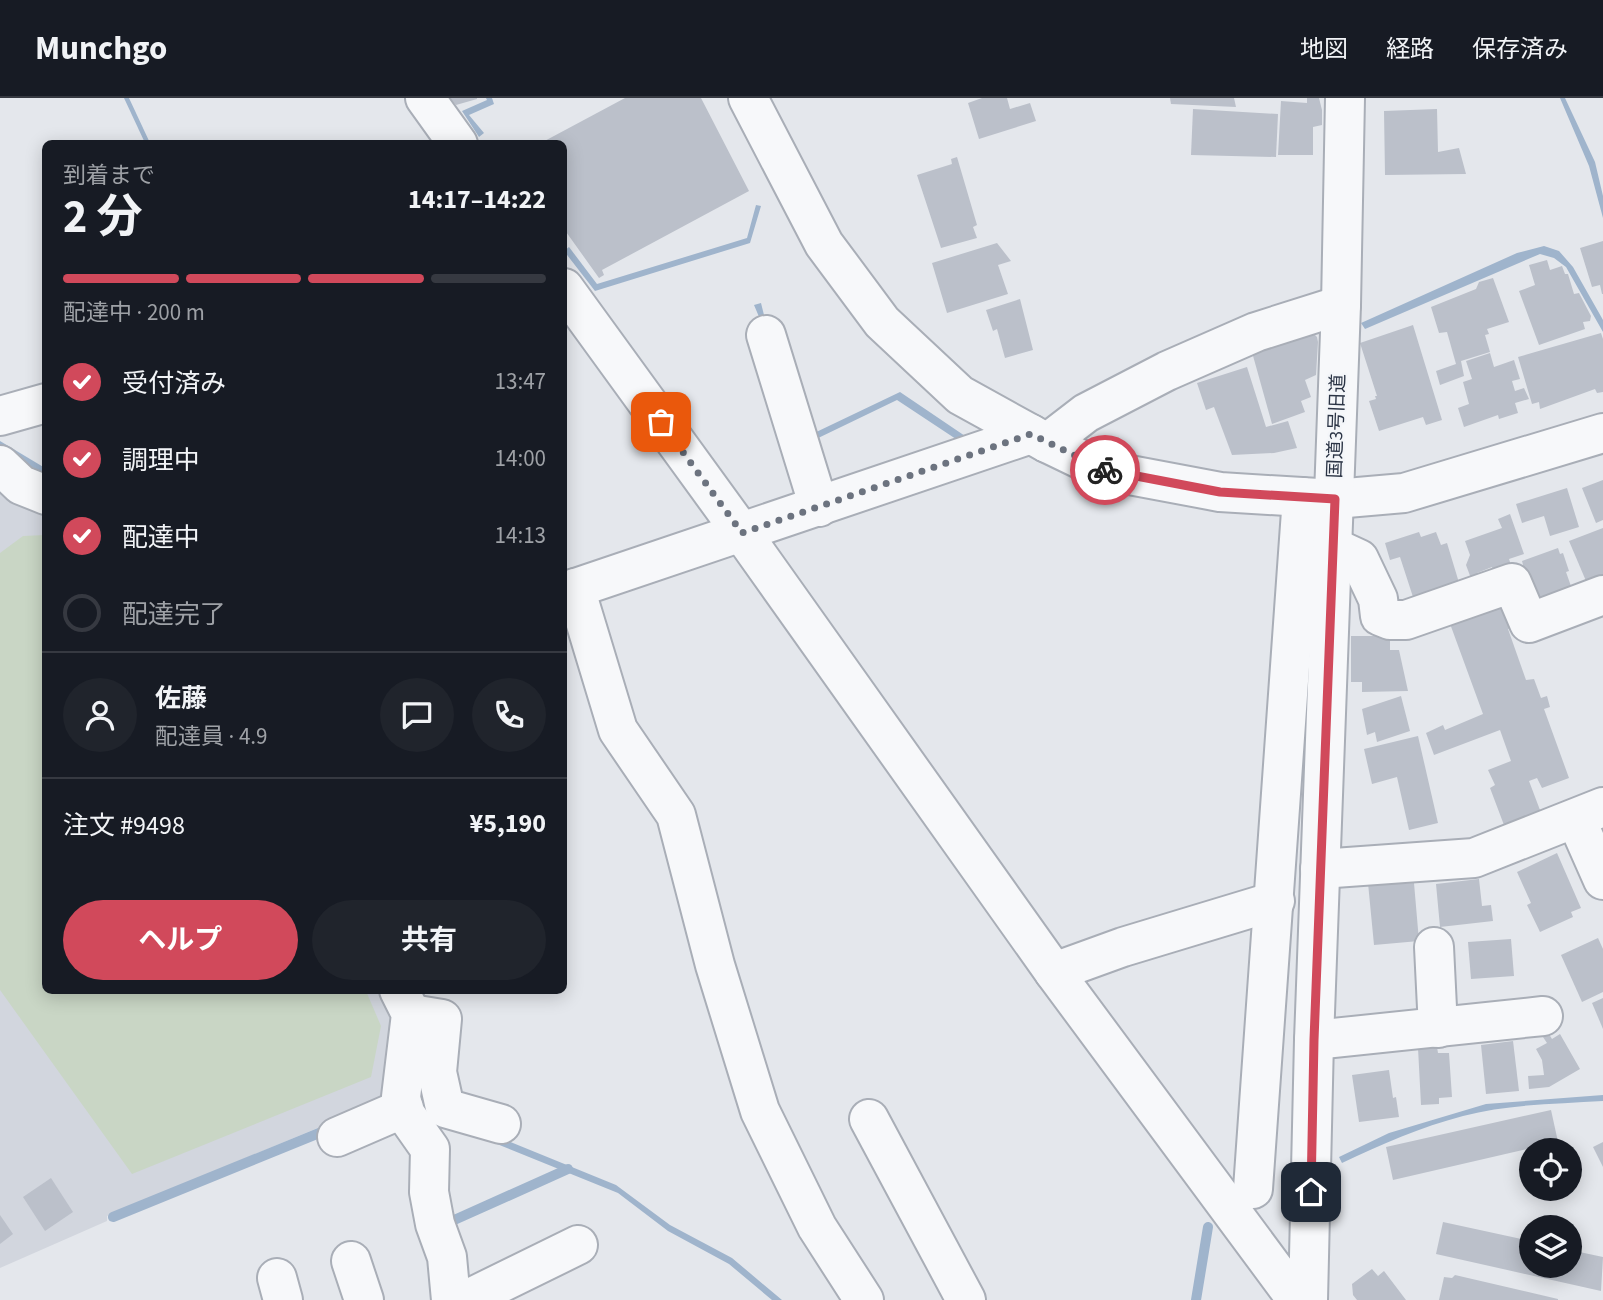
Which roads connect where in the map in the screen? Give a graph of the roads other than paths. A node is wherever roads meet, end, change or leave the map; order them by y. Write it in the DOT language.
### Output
graph roads {
  1 [pos="425,98"];
  2 [pos="748,98"];
  3 [pos="1345,98"];
  4 [pos="455,140"];
  5 [pos="567,292"];
  6 [pos="1341,305"];
  7 [pos="766,335"];
  8 [pos="42,404"];
  9 [pos="0,416"];
  10 [pos="1603,433"];
  11 [pos="1039,438"];
  12 [pos="0,465"];
  13 [pos="42,493"];
  14 [pos="1318,498"];
  15 [pos="819,508"];
  16 [pos="742,533"];
  17 [pos="1333,547"];
  18 [pos="569,590"];
  19 [pos="1603,595"];
  20 [pos="1589,813"];
  21 [pos="1320,869"];
  22 [pos="1603,880"];
  23 [pos="1275,901"];
  24 [pos="1434,947"];
  25 [pos="1054,972"];
  26 [pos="405,1002"];
  27 [pos="1543,1016"];
  28 [pos="1438,1028"];
  29 [pos="1314,1040"];
  30 [pos="404,1108"];
  31 [pos="869,1119"];
  32 [pos="501,1124"];
  33 [pos="337,1137"];
  34 [pos="1253,1189"];
  35 [pos="578,1245"];
  36 [pos="351,1261"];
  37 [pos="364,1300"];
  38 [pos="450,1300"];
  39 [pos="467,1300"];
  40 [pos="864,1300"];
  41 [pos="966,1300"];
  42 [pos="1297,1300"];
  43 [pos="1308,1300"];
  1 -- 4 [label="street"];
  2 -- 11 [label="street"];
  3 -- 6 [label="street, 国道3号旧道"];
  5 -- 16 [label="street"];
  6 -- 11 [label="street"];
  6 -- 14 [label="street, 国道3号旧道"];
  7 -- 15 [label="street"];
  8 -- 9 [label="street"];
  10 -- 14 [label="street"];
  11 -- 14 [label="street"];
  11 -- 15 [label="street"];
  12 -- 13 [label="street"];
  14 -- 17 [label="street, 国道3号旧道"];
  14 -- 23 [label="street"];
  15 -- 16 [label="street"];
  16 -- 18 [label="street"];
  16 -- 25 [label="street"];
  17 -- 19 [label="street"];
  17 -- 21 [label="street, 国道3号旧道"];
  18 -- 40 [label="street"];
  20 -- 21 [label="street"];
  20 -- 22 [label="street"];
  21 -- 29 [label="street, 国道3号旧道"];
  23 -- 25 [label="street"];
  23 -- 34 [label="street"];
  24 -- 28 [label="street"];
  25 -- 42 [label="street"];
  26 -- 30 [label="street"];
  26 -- 32 [label="street"];
  27 -- 28 [label="street"];
  28 -- 29 [label="street"];
  29 -- 43 [label="street, 国道3号旧道"];
  30 -- 33 [label="street"];
  30 -- 38 [label="street"];
  31 -- 41 [label="street"];
  35 -- 39 [label="street"];
  36 -- 37 [label="street"];
}
